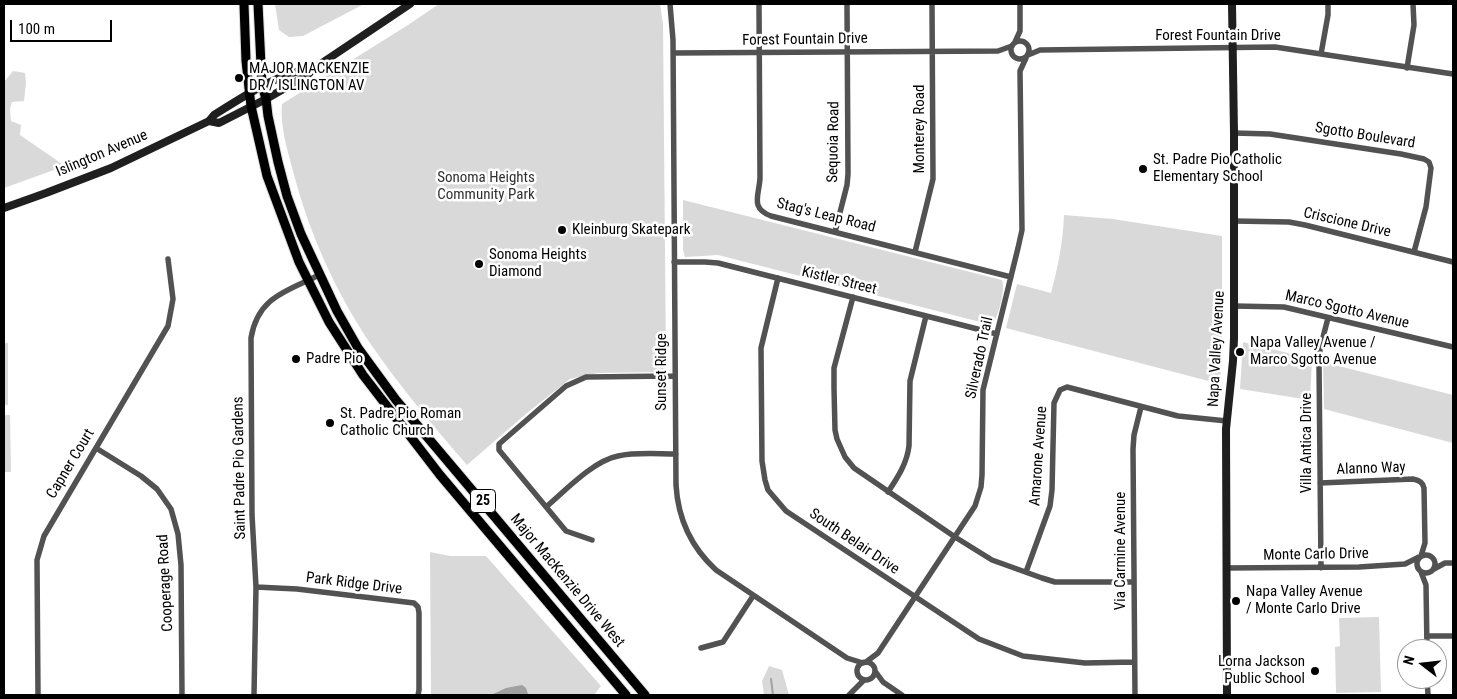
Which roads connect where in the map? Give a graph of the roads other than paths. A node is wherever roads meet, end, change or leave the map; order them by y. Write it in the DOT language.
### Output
graph roads {
  1 [pos="244,4"];
  2 [pos="258,4"];
  3 [pos="410,4"];
  4 [pos="670,4"];
  5 [pos="759,4"];
  6 [pos="847,4"];
  7 [pos="932,4"];
  8 [pos="1020,4"];
  9 [pos="1232,4"];
  10 [pos="1328,4"];
  11 [pos="1413,4"];
  12 [pos="1020,31"];
  13 [pos="1013,44"];
  14 [pos="1027,44"];
  15 [pos="1233,47"];
  16 [pos="1040,50"];
  17 [pos="932,51"];
  18 [pos="998,51"];
  19 [pos="848,52"];
  20 [pos="673,53"];
  21 [pos="759,53"];
  22 [pos="1321,54"];
  23 [pos="1027,56"];
  24 [pos="1013,57"];
  25 [pos="316,67"];
  26 [pos="1407,68"];
  27 [pos="1020,71"];
  28 [pos="1453,74"];
  29 [pos="262,85"];
  30 [pos="250,94"];
  31 [pos="266,99"];
  32 [pos="252,106"];
  33 [pos="208,121"];
  34 [pos="1234,133"];
  35 [pos="4,208"];
  36 [pos="1234,221"];
  37 [pos="835,232"];
  38 [pos="915,252"];
  39 [pos="1414,252"];
  40 [pos="168,259"];
  41 [pos="674,262"];
  42 [pos="1453,262"];
  43 [pos="319,275"];
  44 [pos="1011,277"];
  45 [pos="778,278"];
  46 [pos="308,280"];
  47 [pos="853,297"];
  48 [pos="1234,306"];
  49 [pos="926,316"];
  50 [pos="1328,318"];
  51 [pos="997,334"];
  52 [pos="1453,347"];
  53 [pos="675,376"];
  54 [pos="1141,407"];
  55 [pos="1226,421"];
  56 [pos="96,448"];
  57 [pos="676,454"];
  58 [pos="1320,483"];
  59 [pos="888,492"];
  60 [pos="546,507"];
  61 [pos="955,537"];
  62 [pos="592,540"];
  63 [pos="1425,543"];
  64 [pos="1420,557"];
  65 [pos="1433,557"];
  66 [pos="1453,563"];
  67 [pos="1405,564"];
  68 [pos="1446,564"];
  69 [pos="1226,568"];
  70 [pos="1321,568"];
  71 [pos="1420,570"];
  72 [pos="1433,570"];
  73 [pos="1026,572"];
  74 [pos="1134,582"];
  75 [pos="1426,585"];
  76 [pos="256,587"];
  77 [pos="753,596"];
  78 [pos="914,597"];
  79 [pos="1427,636"];
  80 [pos="1453,636"];
  81 [pos="701,648"];
  82 [pos="878,653"];
  83 [pos="847,658"];
  84 [pos="1134,662"];
  85 [pos="864,663"];
  86 [pos="875,669"];
  87 [pos="858,673"];
  88 [pos="866,680"];
  89 [pos="883,682"];
  90 [pos="851,693"];
  91 [pos="38,695"];
  92 [pos="182,695"];
  93 [pos="254,695"];
  94 [pos="418,695"];
  95 [pos="626,695"];
  96 [pos="644,695"];
  97 [pos="902,695"];
  98 [pos="1135,695"];
  99 [pos="1227,695"];
  1 -- 30 [label="main road, Major MacKenzie Drive West / 25"];
  2 -- 29 [label="main road, Major MacKenzie Drive West / 25"];
  3 -- 25 [label="street, Islington Avenue"];
  4 -- 20 [label="street, Sunset Ridge"];
  5 -- 21 [label="street"];
  6 -- 19 [label="street, Sequoia Road"];
  7 -- 17 [label="street, Monterey Road"];
  8 -- 12 [label="street"];
  9 -- 15 [label="street, Napa Valley Avenue"];
  10 -- 22 [label="street"];
  11 -- 26 [label="street"];
  12 -- 13 [label="street"];
  12 -- 14 [label="street"];
  13 -- 14 [label="street"];
  13 -- 18 [label="street, Forest Fountain Drive"];
  13 -- 24 [label="street"];
  14 -- 16 [label="street, Forest Fountain Drive"];
  14 -- 23 [label="street"];
  15 -- 16 [label="street, Forest Fountain Drive"];
  15 -- 22 [label="street, Forest Fountain Drive"];
  15 -- 34 [label="street, Napa Valley Avenue"];
  16 -- 23 [label="street, Forest Fountain Drive"];
  17 -- 18 [label="street, Forest Fountain Drive"];
  17 -- 19 [label="street, Forest Fountain Drive"];
  17 -- 38 [label="street, Monterey Road"];
  18 -- 24 [label="street, Forest Fountain Drive"];
  19 -- 21 [label="street, Forest Fountain Drive"];
  19 -- 37 [label="street, Sequoia Road"];
  20 -- 21 [label="street, Forest Fountain Drive"];
  20 -- 41 [label="street, Sunset Ridge"];
  21 -- 37 [label="street, Stag's Leap Road"];
  22 -- 26 [label="street, Forest Fountain Drive"];
  23 -- 24 [label="street"];
  23 -- 27 [label="street, Silverado Trail"];
  24 -- 27 [label="street, Silverado Trail"];
  25 -- 29 [label="street, Islington Avenue"];
  25 -- 31 [label="street, Islington Avenue"];
  26 -- 28 [label="street, Forest Fountain Drive"];
  27 -- 44 [label="street, Silverado Trail"];
  29 -- 30 [label="street, Islington Avenue"];
  29 -- 31 [label="main road, Major MacKenzie Drive West / 25"];
  30 -- 32 [label="main road, Major MacKenzie Drive West / 25"];
  30 -- 33 [label="street, Islington Avenue"];
  31 -- 32 [label="street, Islington Avenue"];
  31 -- 43 [label="main road, Major MacKenzie Drive West / 25"];
  32 -- 33 [label="street, Islington Avenue"];
  32 -- 46 [label="main road, Major MacKenzie Drive West / 25"];
  33 -- 35 [label="street, Islington Avenue"];
  34 -- 36 [label="street, Napa Valley Avenue"];
  34 -- 39 [label="street, Sgotto Boulevard"];
  36 -- 39 [label="street, Criscione Drive"];
  36 -- 48 [label="street, Napa Valley Avenue"];
  37 -- 38 [label="street, Stag's Leap Road"];
  38 -- 44 [label="street, Stag's Leap Road"];
  39 -- 42 [label="street, Criscione Drive"];
  40 -- 56 [label="street, Capner Court"];
  41 -- 45 [label="street, Kistler Street"];
  41 -- 53 [label="street, Sunset Ridge"];
  43 -- 46 [label="street, Saint Padre Pio Gardens"];
  43 -- 96 [label="main road, Major MacKenzie Drive West / 25"];
  44 -- 51 [label="street, Silverado Trail"];
  45 -- 47 [label="street, Kistler Street"];
  45 -- 78 [label="street, South Belair Drive"];
  46 -- 76 [label="street, Saint Padre Pio Gardens"];
  46 -- 95 [label="main road, Major MacKenzie Drive West / 25"];
  47 -- 49 [label="street, Kistler Street"];
  47 -- 59 [label="street"];
  48 -- 50 [label="street, Marco Sgotto Avenue"];
  48 -- 55 [label="street, Napa Valley Avenue"];
  49 -- 51 [label="street, Kistler Street"];
  49 -- 59 [label="street"];
  50 -- 52 [label="street, Marco Sgotto Avenue"];
  50 -- 58 [label="street, Villa Antica Drive"];
  51 -- 61 [label="street, Silverado Trail"];
  53 -- 57 [label="street, Sunset Ridge"];
  53 -- 60 [label="street"];
  54 -- 55 [label="street, Amarone Avenue"];
  54 -- 73 [label="street, Amarone Avenue"];
  54 -- 74 [label="street, Via Carmine Avenue"];
  55 -- 69 [label="street, Napa Valley Avenue"];
  56 -- 91 [label="street, Capner Court"];
  56 -- 92 [label="street, Cooperage Road"];
  57 -- 60 [label="street"];
  57 -- 77 [label="street, Sunset Ridge"];
  58 -- 63 [label="street, Alanno Way"];
  58 -- 70 [label="street, Villa Antica Drive"];
  59 -- 61 [label="street"];
  60 -- 62 [label="street"];
  61 -- 73 [label="street"];
  61 -- 78 [label="street, Silverado Trail"];
  63 -- 64 [label="street, Alanno Way"];
  63 -- 65 [label="street, Alanno Way"];
  64 -- 65 [label="street"];
  64 -- 67 [label="street, Monte Carlo Drive"];
  64 -- 71 [label="street"];
  65 -- 68 [label="street"];
  65 -- 72 [label="street"];
  66 -- 68 [label="street"];
  67 -- 70 [label="street, Monte Carlo Drive"];
  67 -- 71 [label="street, Monte Carlo Drive"];
  68 -- 72 [label="street"];
  69 -- 70 [label="street, Monte Carlo Drive"];
  69 -- 99 [label="street, Napa Valley Avenue"];
  71 -- 72 [label="street"];
  71 -- 75 [label="street"];
  72 -- 75 [label="street"];
  73 -- 74 [label="street"];
  74 -- 84 [label="street, Via Carmine Avenue"];
  75 -- 79 [label="street"];
  76 -- 93 [label="street, Saint Padre Pio Gardens"];
  76 -- 94 [label="street, Park Ridge Drive"];
  77 -- 81 [label="street"];
  77 -- 83 [label="street, Sunset Ridge"];
  78 -- 82 [label="street, Silverado Trail"];
  78 -- 84 [label="street, South Belair Drive"];
  79 -- 80 [label="street"];
  82 -- 85 [label="street, Silverado Trail"];
  82 -- 86 [label="street, Silverado Trail"];
  83 -- 85 [label="street, Sunset Ridge"];
  83 -- 87 [label="street, Sunset Ridge"];
  84 -- 98 [label="street, Via Carmine Avenue"];
  85 -- 86 [label="street"];
  85 -- 87 [label="street"];
  86 -- 88 [label="street"];
  86 -- 89 [label="street"];
  87 -- 88 [label="street"];
  87 -- 90 [label="street"];
  88 -- 89 [label="street"];
  88 -- 90 [label="street"];
  89 -- 97 [label="street"];
}
